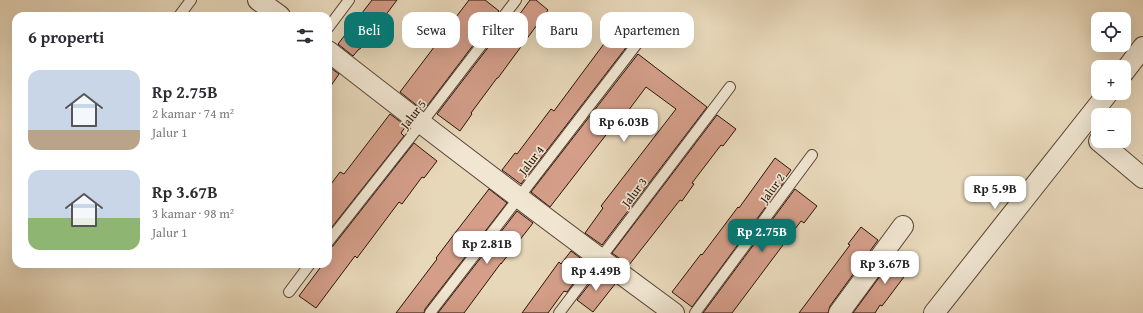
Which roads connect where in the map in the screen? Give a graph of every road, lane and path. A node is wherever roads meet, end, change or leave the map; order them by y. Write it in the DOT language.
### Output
graph roads {
  1 [pos="192,0"];
  2 [pos="258,0"];
  3 [pos="349,0"];
  4 [pos="516,0"];
  5 [pos="182,12"];
  6 [pos="274,12"];
  7 [pos="332,23"];
  8 [pos="1143,47"];
  9 [pos="634,48"];
  10 [pos="332,54"];
  11 [pos="1131,63"];
  12 [pos="730,87"];
  13 [pos="1103,100"];
  14 [pos="421,124"];
  15 [pos="1082,127"];
  16 [pos="1091,135"];
  17 [pos="1107,148"];
  18 [pos="812,155"];
  19 [pos="1143,178"];
  20 [pos="519,197"];
  21 [pos="903,226"];
  22 [pos="332,237"];
  23 [pos="600,258"];
  24 [pos="307,268"];
  25 [pos="289,292"];
  26 [pos="430,313"];
  27 [pos="559,313"];
  28 [pos="674,313"];
  29 [pos="695,313"];
  30 [pos="839,313"];
  31 [pos="934,313"];
  1 -- 5 [label="lane"];
  2 -- 6 [label="street"];
  3 -- 7 [label="lane"];
  4 -- 14 [label="lane, Jalur 5"];
  8 -- 11 [label="street"];
  9 -- 20 [label="lane, Jalur 4"];
  10 -- 14 [label="street"];
  12 -- 23 [label="lane, Jalur 3"];
  13 -- 15 [label="street"];
  14 -- 20 [label="street"];
  14 -- 22 [label="lane, Jalur 5"];
  15 -- 16 [label="street"];
  15 -- 31 [label="street"];
  17 -- 19 [label="street"];
  18 -- 29 [label="lane, Jalur 2"];
  20 -- 23 [label="street"];
  20 -- 26 [label="lane, Jalur 4"];
  21 -- 30 [label="street"];
  23 -- 27 [label="lane, Jalur 3"];
  23 -- 28 [label="street"];
  24 -- 25 [label="lane"];
}
